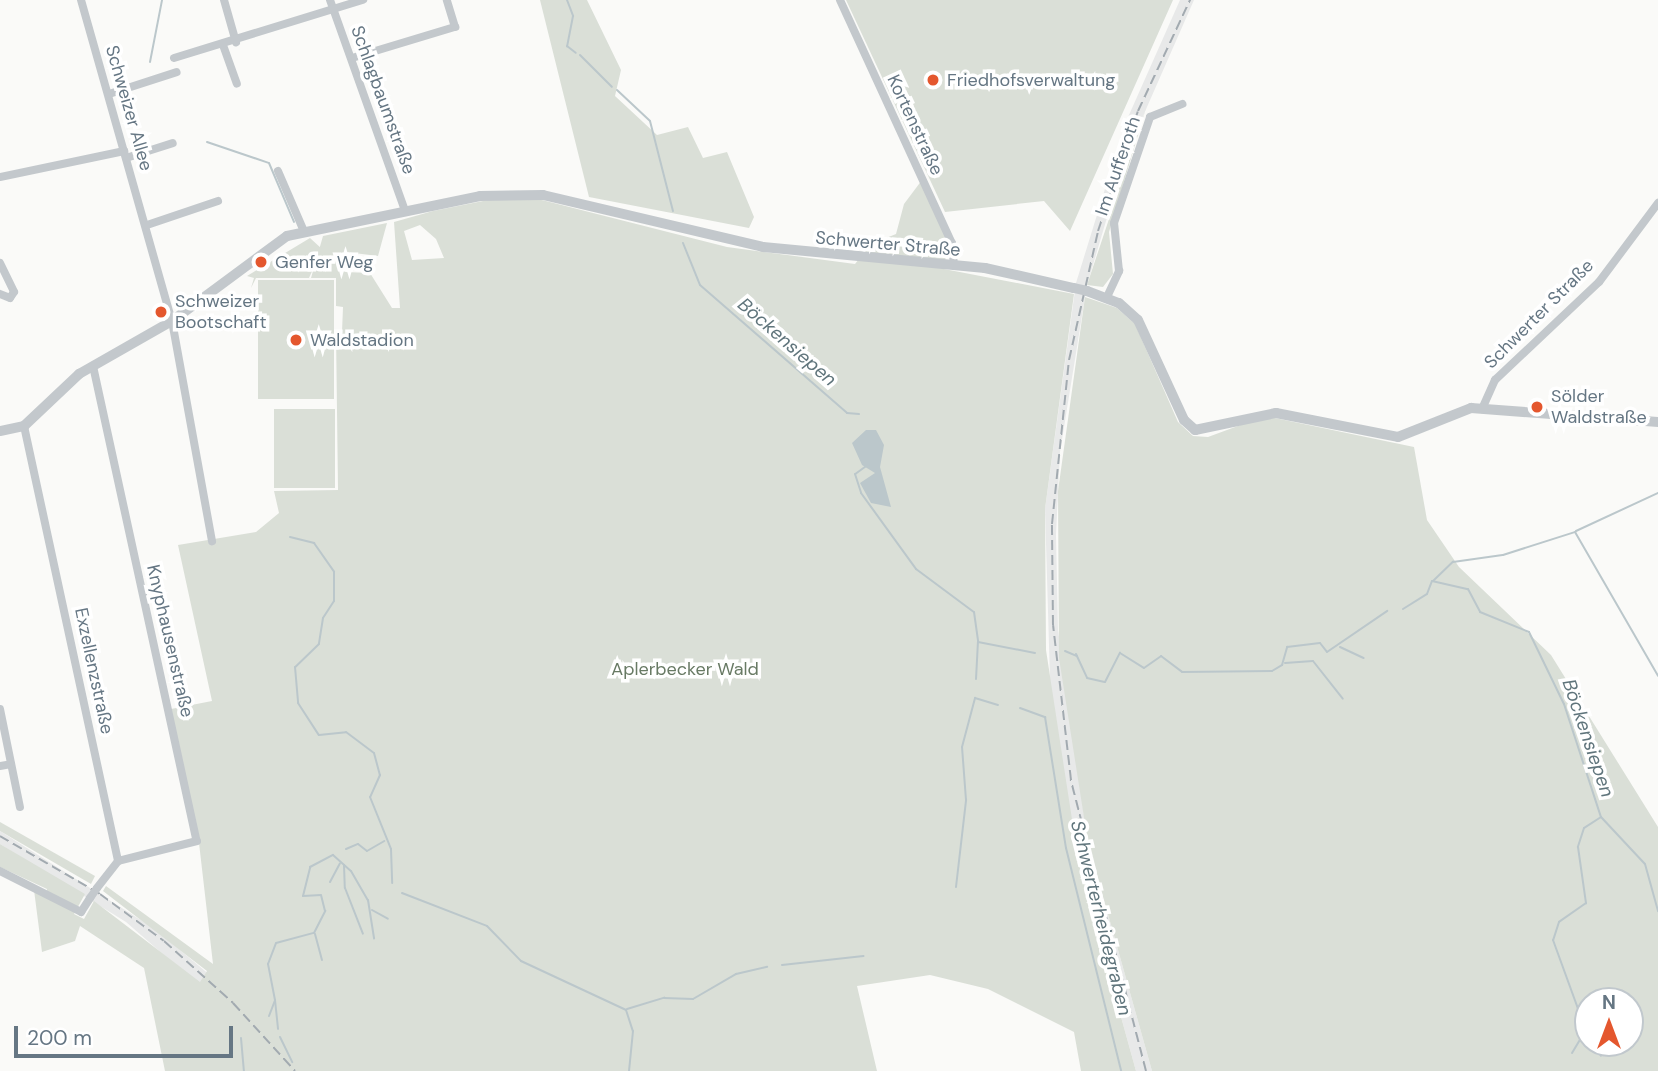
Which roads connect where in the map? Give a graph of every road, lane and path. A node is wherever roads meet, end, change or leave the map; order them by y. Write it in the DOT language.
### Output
graph roads {
  1 [pos="81,0"];
  2 [pos="224,0"];
  3 [pos="363,0"];
  4 [pos="447,0"];
  5 [pos="840,0"];
  6 [pos="332,4"];
  7 [pos="236,42"];
  8 [pos="223,46"];
  9 [pos="174,58"];
  10 [pos="352,58"];
  11 [pos="177,72"];
  12 [pos="237,84"];
  13 [pos="108,94"];
  14 [pos="1182,104"];
  15 [pos="173,143"];
  16 [pos="125,154"];
  17 [pos="278,171"];
  18 [pos="0,177"];
  19 [pos="218,201"];
  20 [pos="1658,203"];
  21 [pos="405,211"];
  22 [pos="147,225"];
  23 [pos="303,229"];
  24 [pos="0,263"];
  25 [pos="954,265"];
  26 [pos="0,294"];
  27 [pos="1107,297"];
  28 [pos="172,321"];
  29 [pos="93,366"];
  30 [pos="1482,409"];
  31 [pos="1658,422"];
  32 [pos="24,426"];
  33 [pos="0,431"];
  34 [pos="212,541"];
  35 [pos="0,709"];
  36 [pos="11,764"];
  37 [pos="0,766"];
  38 [pos="20,807"];
  39 [pos="118,861"];
  40 [pos="0,871"];
  1 -- 13 [label="street, Schweizer Allee"];
  2 -- 7 [label="street"];
  3 -- 6 [label="street"];
  4 -- 10 [label="street"];
  5 -- 25 [label="street, Kortenstraße"];
  6 -- 7 [label="street"];
  6 -- 10 [label="street, Schlagbaumstraße"];
  7 -- 8 [label="street"];
  8 -- 9 [label="street"];
  8 -- 12 [label="street"];
  10 -- 21 [label="street, Schlagbaumstraße"];
  11 -- 13 [label="street"];
  13 -- 16 [label="street, Schweizer Allee"];
  14 -- 27 [label="street, Im Aufferoth"];
  15 -- 16 [label="street"];
  16 -- 18 [label="street"];
  16 -- 22 [label="street, Schweizer Allee"];
  17 -- 23 [label="street"];
  19 -- 22 [label="street"];
  20 -- 30 [label="street, Schwerter Straße"];
  21 -- 23 [label="street, Schwerter Straße"];
  21 -- 25 [label="street, Schwerter Straße"];
  22 -- 28 [label="street, Schweizer Allee"];
  23 -- 28 [label="street, Schwerter Straße"];
  24 -- 26 [label="street"];
  25 -- 27 [label="street, Schwerter Straße, bridge"];
  27 -- 30 [label="street, Schwerter Straße"];
  28 -- 29 [label="street, Schwerter Straße"];
  28 -- 34 [label="street"];
  29 -- 32 [label="street, Schwerter Straße"];
  29 -- 39 [label="street, Knyphausenstraße"];
  30 -- 31 [label="street"];
  32 -- 33 [label="street, Schwerter Straße"];
  32 -- 39 [label="street, Exzellenzstraße"];
  35 -- 36 [label="street"];
  36 -- 37 [label="street"];
  36 -- 38 [label="street"];
  39 -- 40 [label="street, bridge"];
}
